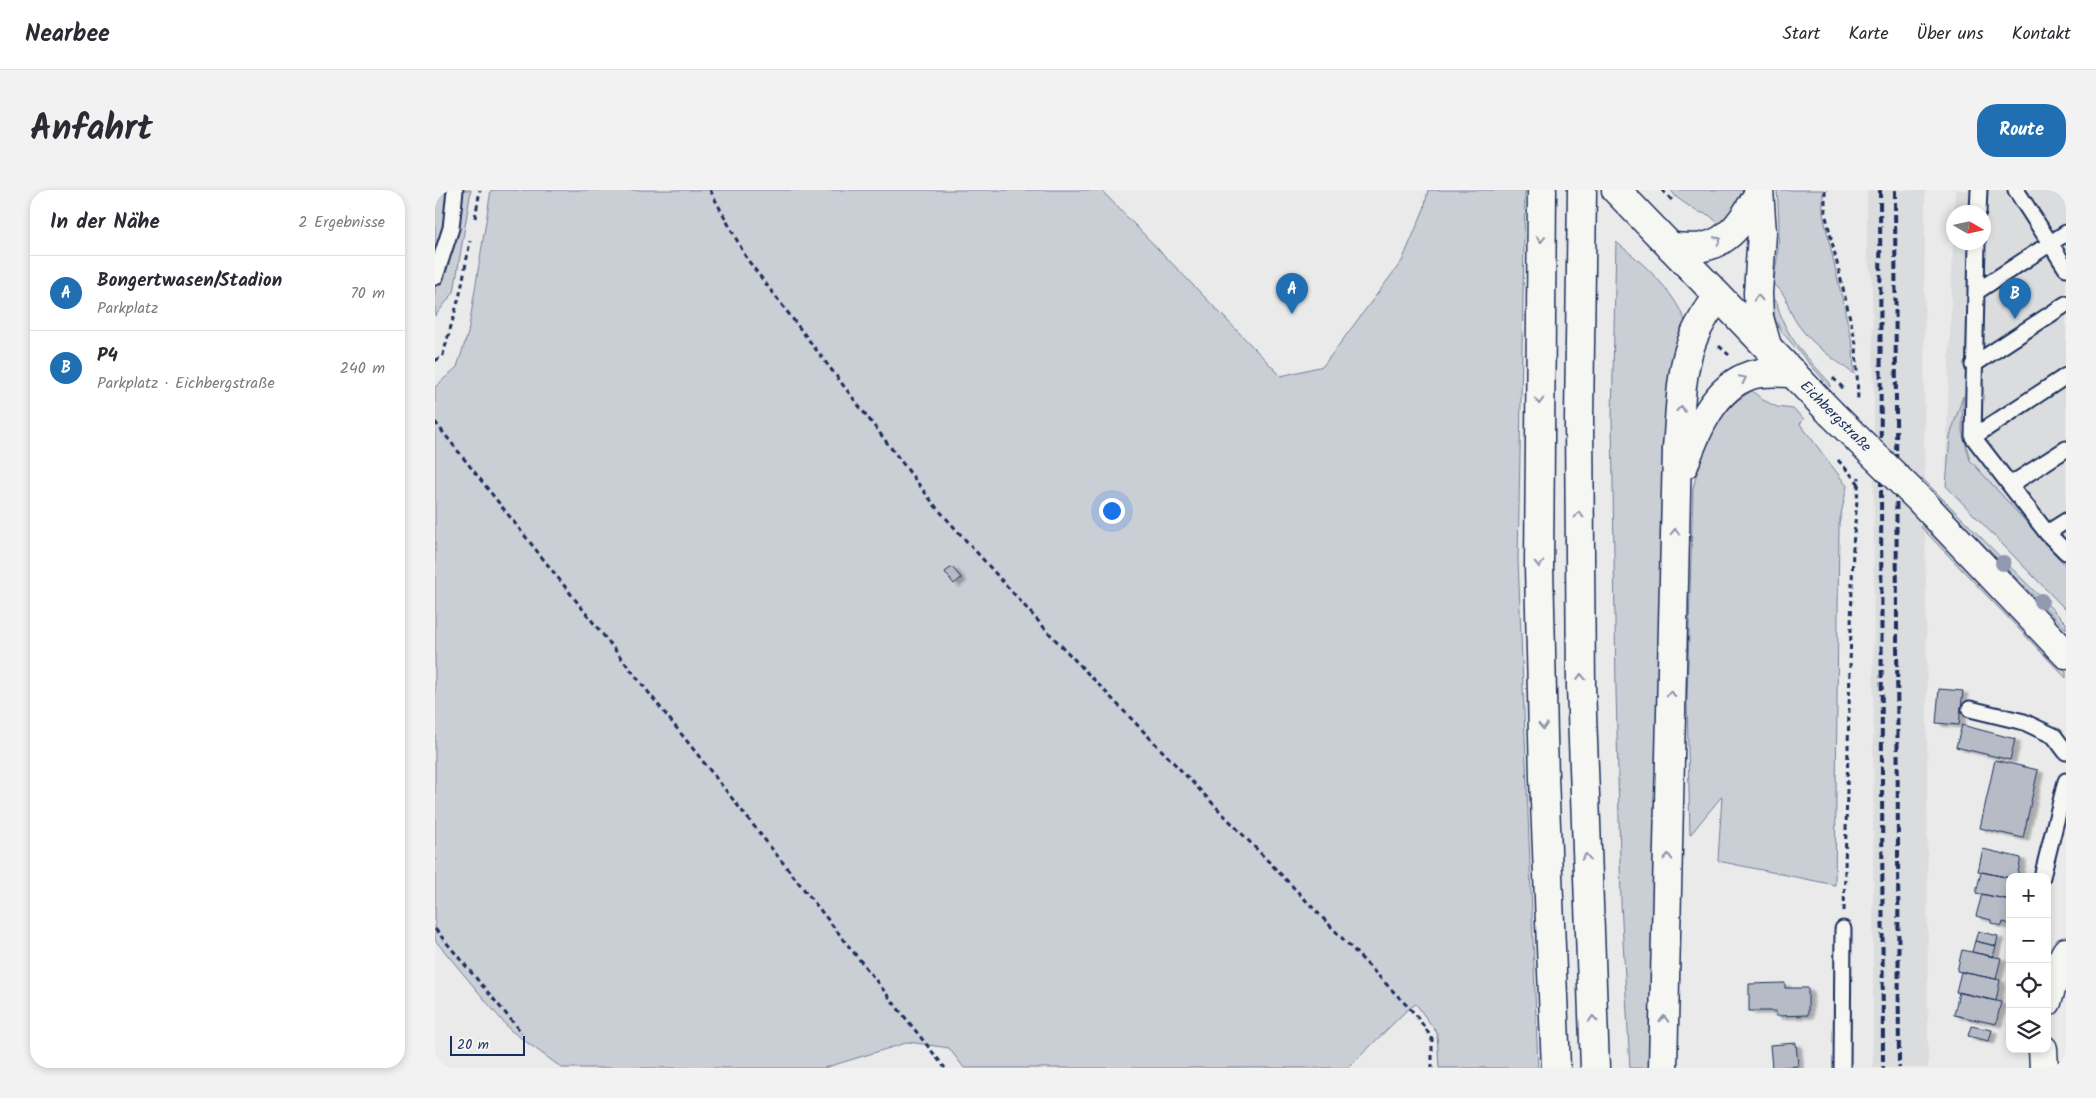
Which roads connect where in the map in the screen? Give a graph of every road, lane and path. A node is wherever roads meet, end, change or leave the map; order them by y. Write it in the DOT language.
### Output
graph roads {
  1 [pos="455,190"];
  2 [pos="480,190"];
  3 [pos="710,190"];
  4 [pos="1542,190"];
  5 [pos="1582,190"];
  6 [pos="1616,190"];
  7 [pos="1662,190"];
  8 [pos="1825,190"];
  9 [pos="1979,190"];
  10 [pos="2019,191"];
  11 [pos="1759,192"];
  12 [pos="1673,201"];
  13 [pos="1978,205"];
  14 [pos="473,226"];
  15 [pos="2066,233"];
  16 [pos="471,235"];
  17 [pos="1666,242"];
  18 [pos="2050,244"];
  19 [pos="1977,250"];
  20 [pos="2066,268"];
  21 [pos="435,277"];
  22 [pos="1976,292"];
  23 [pos="1719,296"];
  24 [pos="2066,304"];
  25 [pos="1717,343"];
  26 [pos="1767,346"];
  27 [pos="1730,356"];
  28 [pos="435,361"];
  29 [pos="1973,365"];
  30 [pos="1793,373"];
  31 [pos="2066,376"];
  32 [pos="1845,411"];
  33 [pos="435,422"];
  34 [pos="1973,437"];
  35 [pos="2066,448"];
  36 [pos="1859,475"];
  37 [pos="2010,485"];
  38 [pos="1675,493"];
  39 [pos="2066,521"];
  40 [pos="2047,534"];
  41 [pos="2066,552"];
  42 [pos="2063,648"];
  43 [pos="1970,709"];
  44 [pos="2066,752"];
  45 [pos="2066,782"];
  46 [pos="2043,873"];
  47 [pos="435,928"];
  48 [pos="1843,929"];
  49 [pos="2057,960"];
  50 [pos="2051,985"];
  51 [pos="521,1033"];
  52 [pos="2043,1053"];
  53 [pos="945,1068"];
  54 [pos="1432,1068"];
  55 [pos="1556,1068"];
  56 [pos="1595,1068"];
  57 [pos="1663,1068"];
  58 [pos="1842,1068"];
  59 [pos="2044,1068"];
  1 -- 21 [label="lane"];
  2 -- 14 [label="path"];
  3 -- 54 [label="path"];
  4 -- 55 [label="main road, one-way"];
  56 -- 5 [label="main road, one-way"];
  6 -- 17 [label="main road, Eichbergstraße"];
  7 -- 12 [label="path"];
  8 -- 32 [label="path"];
  9 -- 13 [label="lane"];
  10 -- 18 [label="lane"];
  17 -- 11 [label="main road, one-way"];
  26 -- 11 [label="main road, one-way"];
  15 -- 18 [label="lane"];
  16 -- 28 [label="path"];
  17 -- 23 [label="main road, Eichbergstraße"];
  18 -- 20 [label="lane"];
  18 -- 22 [label="lane"];
  19 -- 22 [label="lane"];
  22 -- 29 [label="lane"];
  23 -- 26 [label="main road, Eichbergstraße"];
  38 -- 23 [label="main road, one-way"];
  24 -- 29 [label="lane"];
  25 -- 27 [label="path"];
  26 -- 30 [label="main road, Eichbergstraße"];
  29 -- 34 [label="lane"];
  30 -- 32 [label="main road, Eichbergstraße"];
  38 -- 30 [label="main road, one-way"];
  31 -- 34 [label="lane"];
  32 -- 42 [label="main road, Eichbergstraße, bridge"];
  33 -- 53 [label="path"];
  34 -- 37 [label="lane"];
  35 -- 37 [label="lane"];
  36 -- 48 [label="path"];
  37 -- 40 [label="lane"];
  57 -- 38 [label="main road, one-way"];
  39 -- 40 [label="lane"];
  40 -- 41 [label="lane"];
  43 -- 44 [label="lane"];
  45 -- 46 [label="lane"];
  47 -- 51 [label="path"];
  48 -- 58 [label="lane"];
  49 -- 50 [label="main road"];
  52 -- 59 [label="main road"];
}
